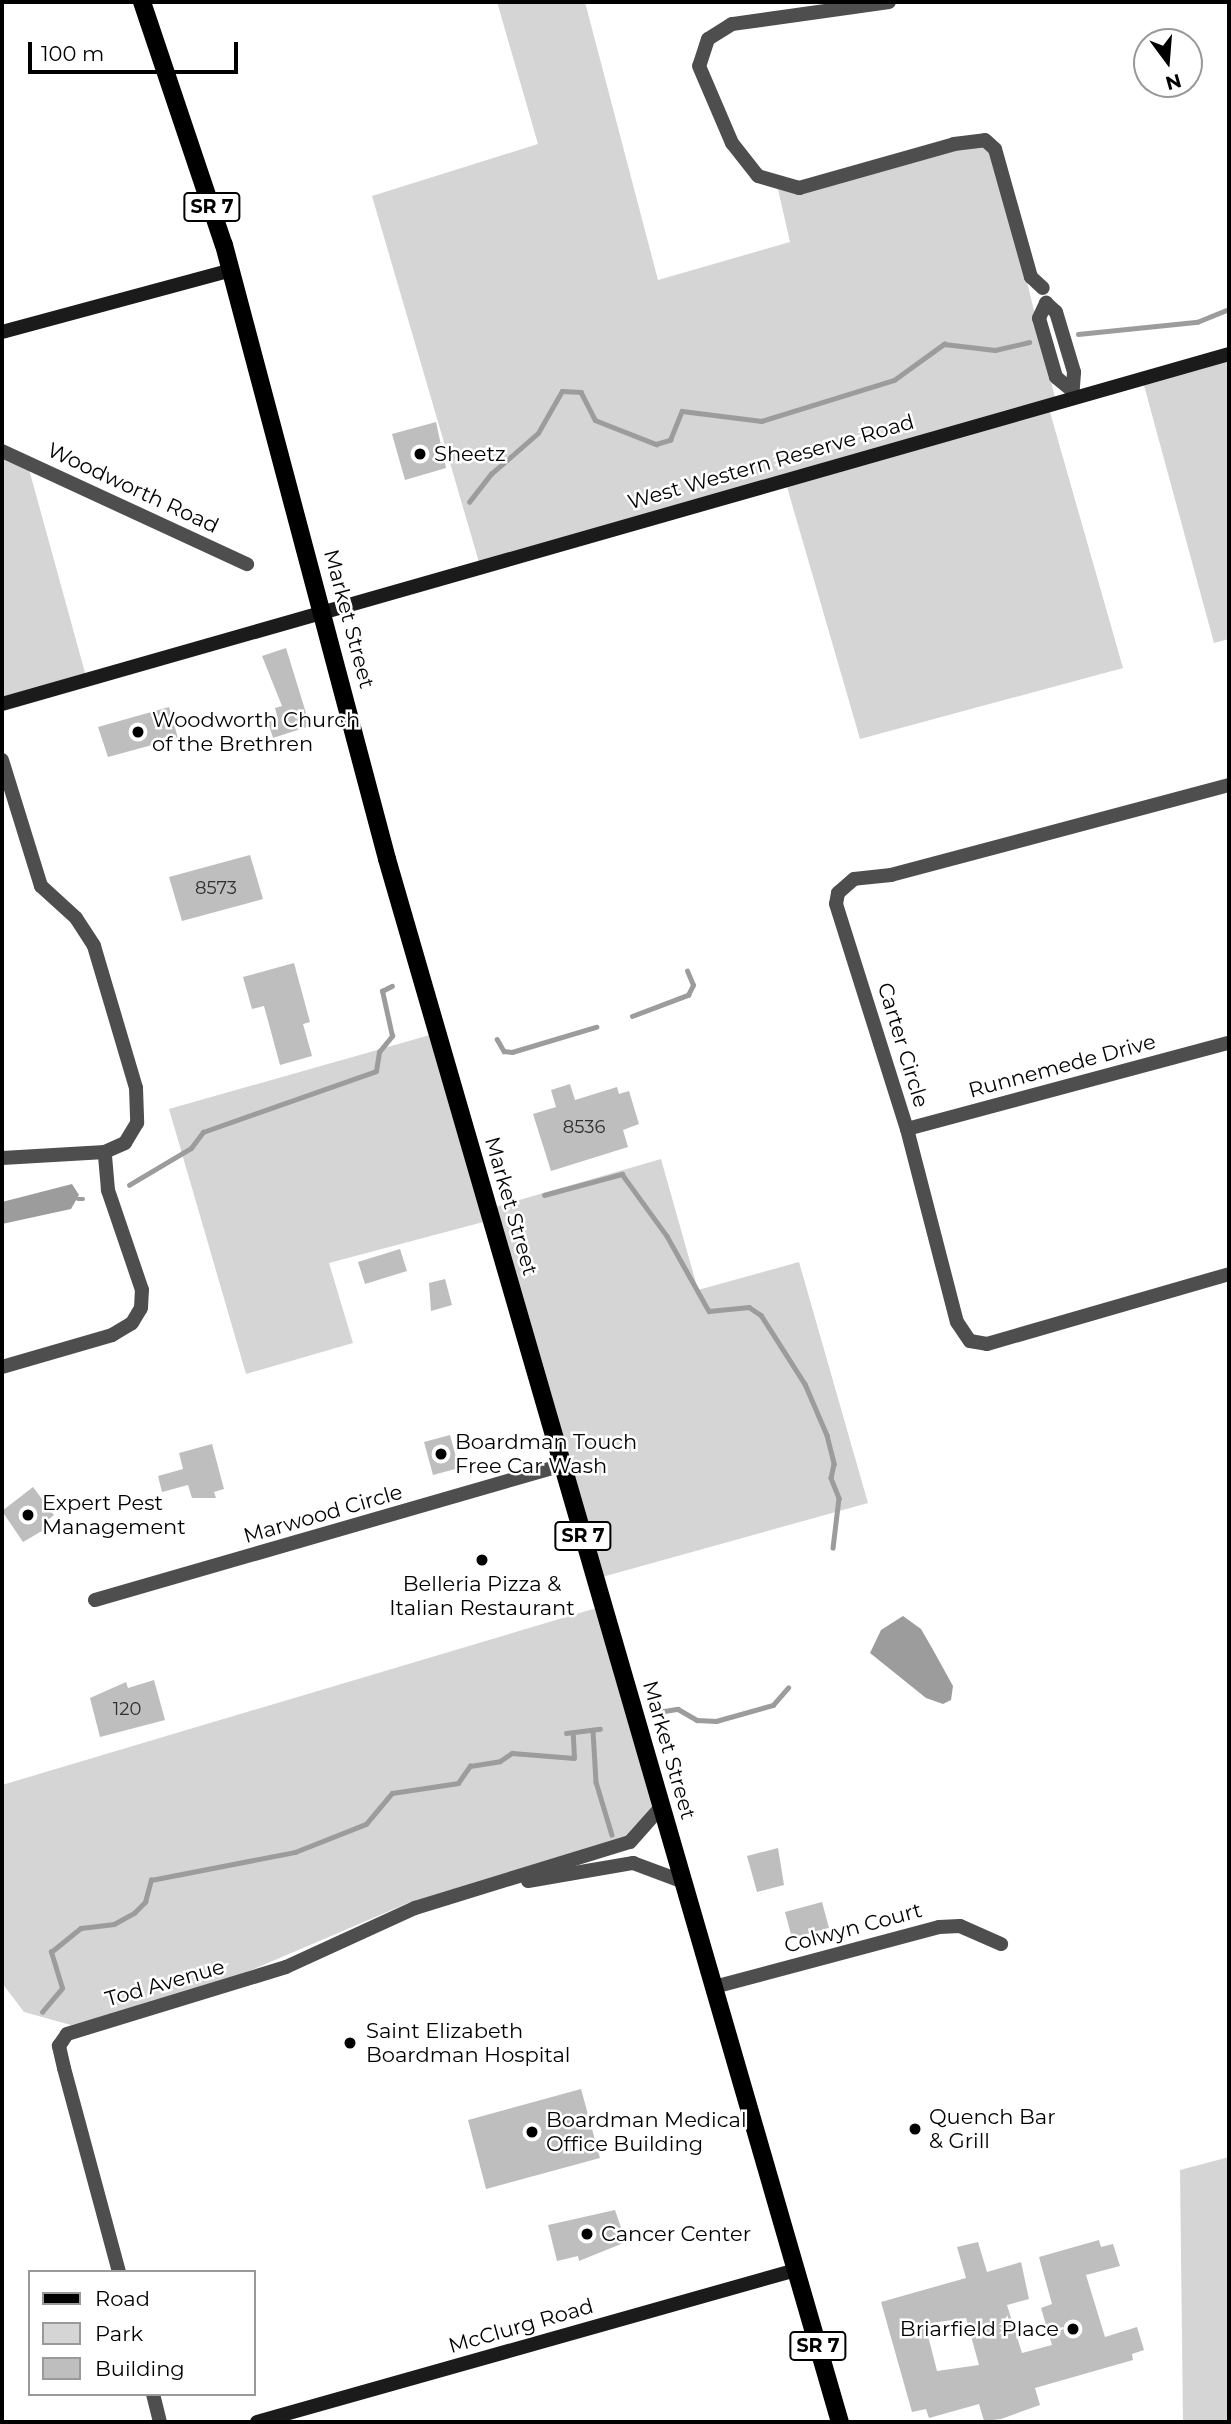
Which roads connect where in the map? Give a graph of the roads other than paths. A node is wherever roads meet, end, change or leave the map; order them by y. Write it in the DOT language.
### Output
graph roads {
  1 [pos="142,2"];
  2 [pos="889,2"];
  3 [pos="838,5"];
  4 [pos="231,270"];
  5 [pos="1043,288"];
  6 [pos="2,332"];
  7 [pos="1229,354"];
  8 [pos="1070,393"];
  9 [pos="2,451"];
  10 [pos="247,564"];
  11 [pos="324,613"];
  12 [pos="2,704"];
  13 [pos="2,761"];
  14 [pos="1229,785"];
  15 [pos="1229,1043"];
  16 [pos="907,1129"];
  17 [pos="105,1152"];
  18 [pos="2,1158"];
  19 [pos="1229,1275"];
  20 [pos="2,1367"];
  21 [pos="562,1465"];
  22 [pos="95,1600"];
  23 [pos="662,1806"];
  24 [pos="505,1882"];
  25 [pos="684,1882"];
  26 [pos="1001,1944"];
  27 [pos="714,1987"];
  28 [pos="118,2270"];
  29 [pos="796,2270"];
  30 [pos="154,2396"];
  31 [pos="160,2422"];
  32 [pos="257,2422"];
  33 [pos="840,2422"];
  1 -- 4 [label="main road, Market Street / SR 7"];
  2 -- 3 [label="street"];
  3 -- 5 [label="street"];
  4 -- 6 [label="main road"];
  4 -- 11 [label="main road, Market Street / SR 7"];
  7 -- 8 [label="main road, West Western Reserve Road"];
  8 -- 8 [label="street"];
  8 -- 11 [label="main road, West Western Reserve Road"];
  9 -- 10 [label="street, Woodworth Road"];
  11 -- 12 [label="main road, West Western Reserve Road"];
  11 -- 21 [label="main road, Market Street / SR 7"];
  13 -- 17 [label="street"];
  14 -- 16 [label="street, Carter Circle"];
  15 -- 16 [label="street, Runnemede Drive"];
  16 -- 19 [label="street, Carter Circle"];
  17 -- 18 [label="street"];
  17 -- 20 [label="street"];
  21 -- 22 [label="street, Marwood Circle"];
  21 -- 23 [label="main road, Market Street / SR 7"];
  23 -- 24 [label="street, Tod Avenue"];
  23 -- 25 [label="main road, Market Street / SR 7"];
  24 -- 25 [label="street, Tod Avenue"];
  24 -- 28 [label="street, Tod Avenue"];
  25 -- 27 [label="main road, Market Street / SR 7"];
  26 -- 27 [label="street, Colwyn Court"];
  27 -- 29 [label="main road, Market Street / SR 7"];
  29 -- 32 [label="main road, McClurg Road"];
  29 -- 33 [label="main road, Market Street / SR 7"];
  30 -- 31 [label="street"];
}
